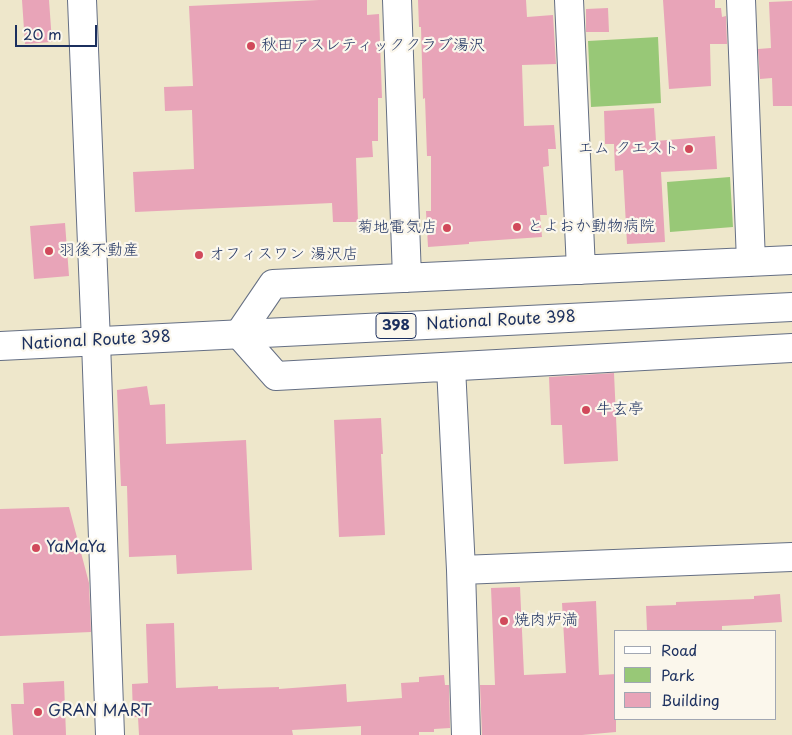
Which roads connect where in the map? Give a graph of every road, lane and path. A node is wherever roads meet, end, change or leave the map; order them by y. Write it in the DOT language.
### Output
graph roads {
  1 [pos="82,0"];
  2 [pos="397,0"];
  3 [pos="569,0"];
  4 [pos="741,0"];
  5 [pos="792,260"];
  6 [pos="751,262"];
  7 [pos="581,270"];
  8 [pos="407,278"];
  9 [pos="792,307"];
  10 [pos="239,334"];
  11 [pos="96,342"];
  12 [pos="0,346"];
  13 [pos="792,348"];
  14 [pos="451,366"];
  15 [pos="792,557"];
  16 [pos="461,570"];
  17 [pos="110,735"];
  18 [pos="466,735"];
  1 -- 11 [label="main road"];
  2 -- 8 [label="main road"];
  3 -- 7 [label="main road"];
  4 -- 6 [label="main road"];
  5 -- 6 [label="main road"];
  6 -- 7 [label="main road"];
  7 -- 8 [label="main road"];
  8 -- 10 [label="main road"];
  9 -- 10 [label="main road, National Route 398 / 398"];
  10 -- 11 [label="main road, National Route 398 / 398"];
  10 -- 14 [label="main road"];
  11 -- 12 [label="main road, National Route 398 / 398"];
  11 -- 17 [label="main road"];
  13 -- 14 [label="main road"];
  14 -- 16 [label="main road"];
  15 -- 16 [label="main road"];
  16 -- 18 [label="main road"];
}
